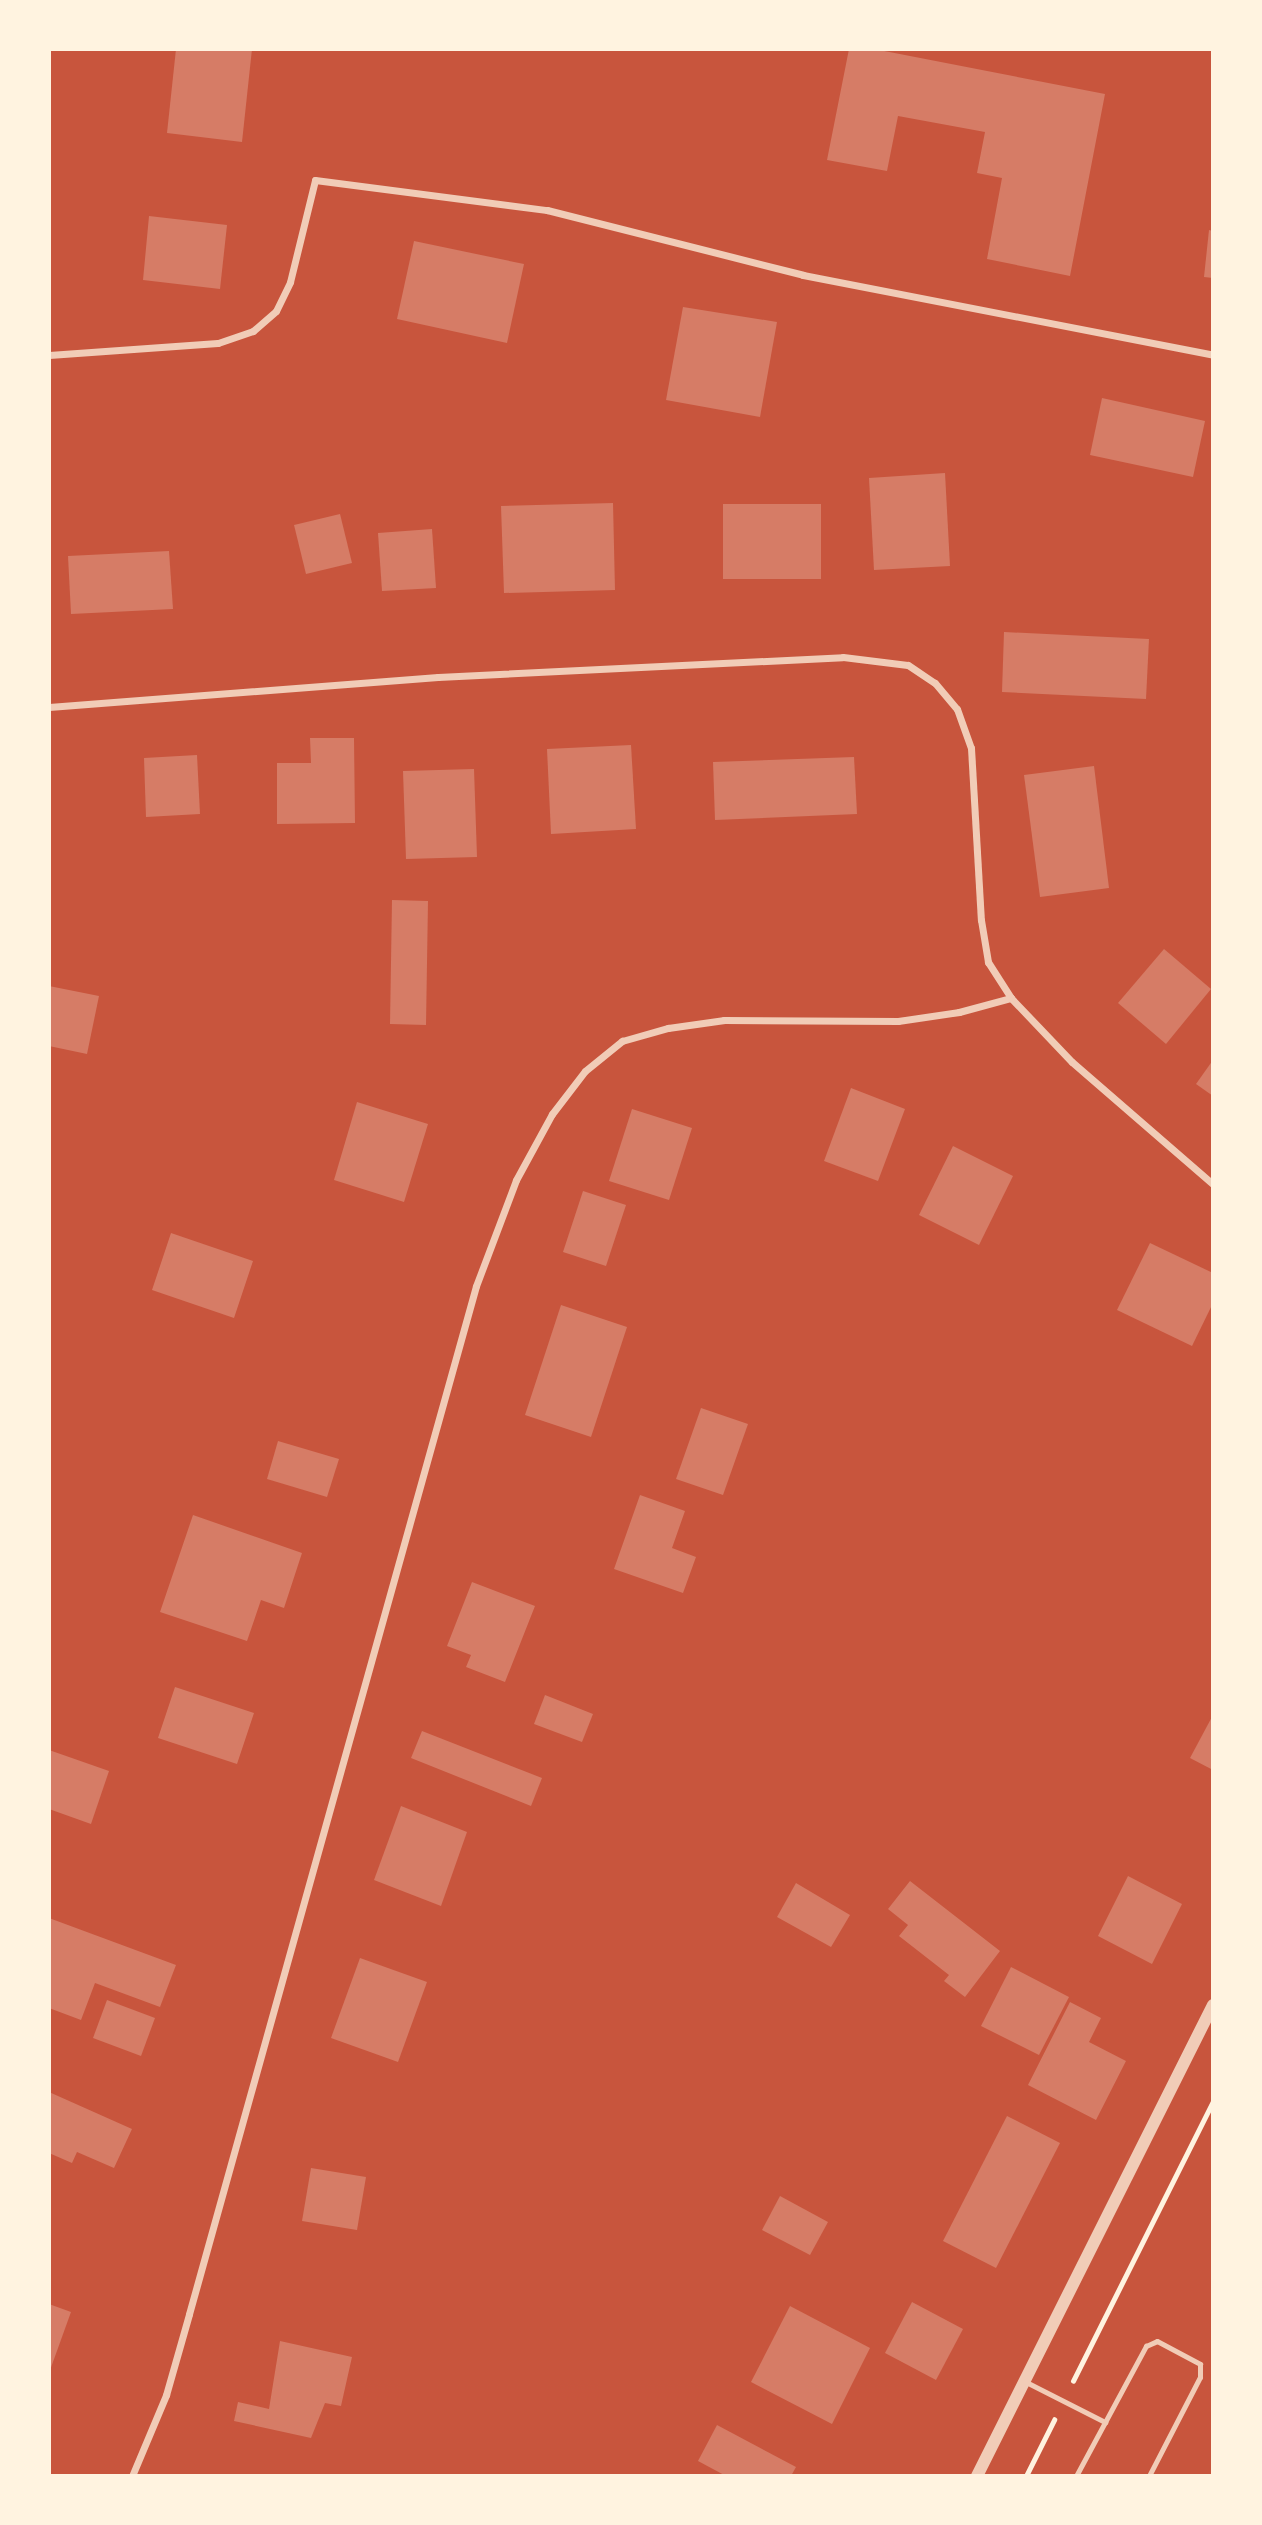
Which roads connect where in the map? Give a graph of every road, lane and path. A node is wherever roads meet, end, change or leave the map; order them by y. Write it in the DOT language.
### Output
graph roads {
  1 [pos="49,355"];
  2 [pos="1213,355"];
  3 [pos="49,707"];
  4 [pos="1011,998"];
  5 [pos="1213,1184"];
  6 [pos="1213,2004"];
  7 [pos="1213,2102"];
  8 [pos="1024,2381"];
  9 [pos="1063,2401"];
  10 [pos="1105,2422"];
  11 [pos="132,2476"];
  12 [pos="977,2476"];
  13 [pos="1026,2476"];
  14 [pos="1076,2476"];
  15 [pos="1149,2476"];
  1 -- 2 [label="street"];
  3 -- 4 [label="street"];
  4 -- 5 [label="street"];
  4 -- 11 [label="street"];
  6 -- 8 [label="street"];
  7 -- 9 [label="path"];
  8 -- 9 [label="lane"];
  8 -- 12 [label="street"];
  9 -- 10 [label="lane"];
  9 -- 13 [label="path"];
  10 -- 14 [label="lane"];
  10 -- 15 [label="lane"];
}
